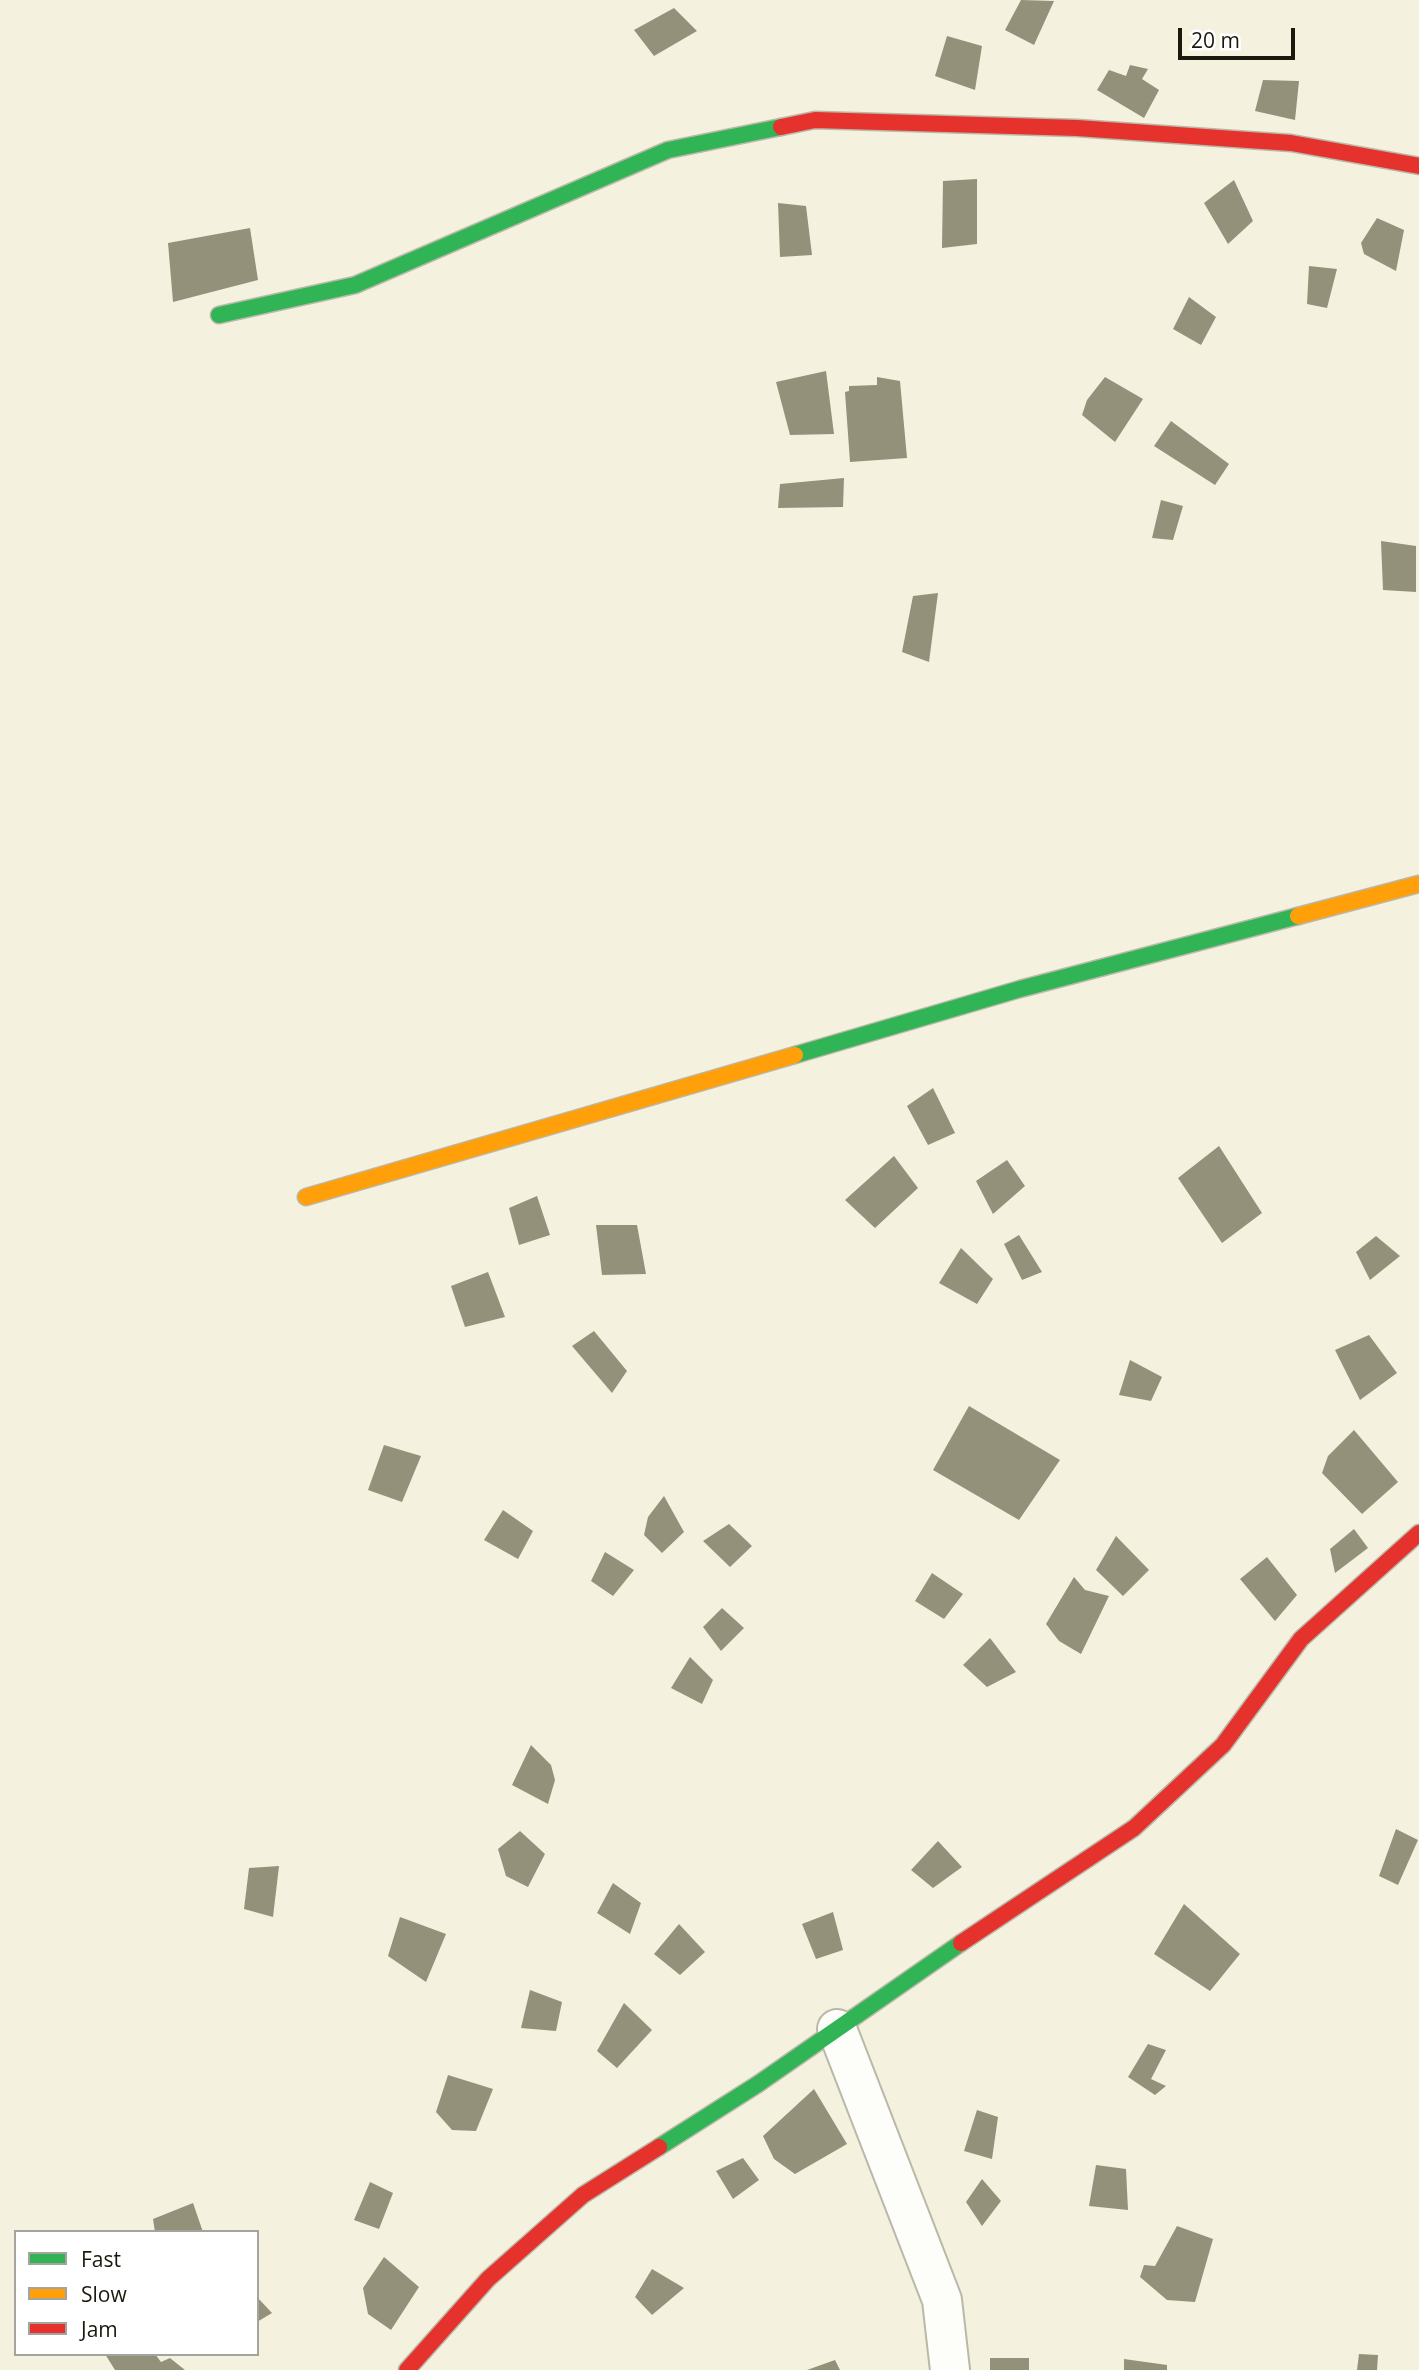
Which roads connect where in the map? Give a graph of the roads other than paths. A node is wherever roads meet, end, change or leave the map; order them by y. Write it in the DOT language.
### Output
graph roads {
  1 [pos="1419,166"];
  2 [pos="219,315"];
  3 [pos="1419,884"];
  4 [pos="306,1197"];
  5 [pos="1419,1533"];
  6 [pos="837,2029"];
  7 [pos="407,2370"];
  8 [pos="950,2370"];
  1 -- 2 [label="street"];
  3 -- 4 [label="street"];
  5 -- 6 [label="street"];
  6 -- 7 [label="street"];
  6 -- 8 [label="street"];
}
